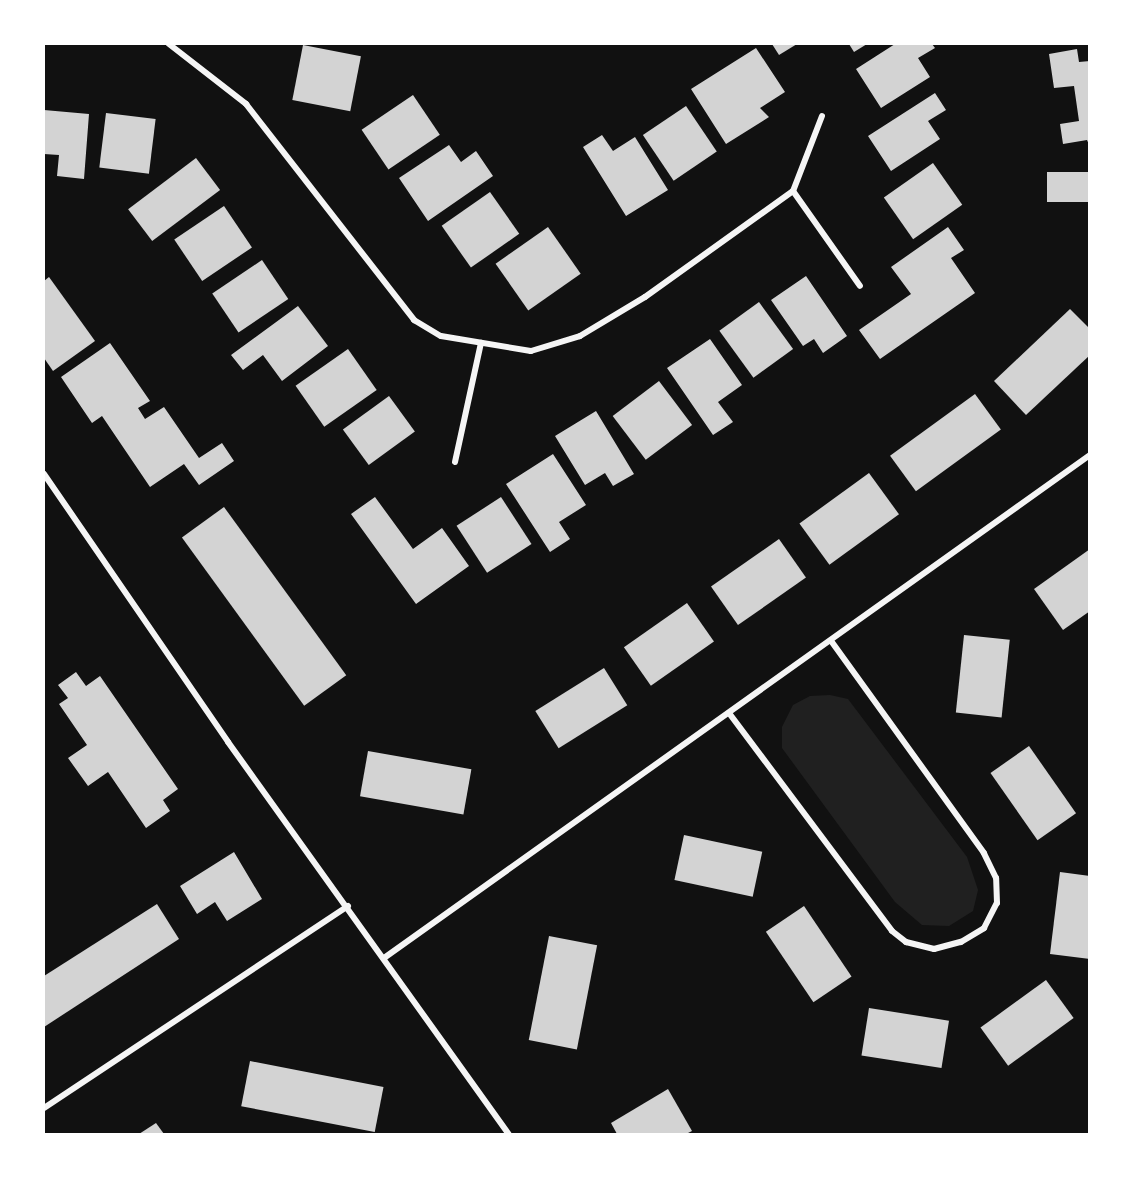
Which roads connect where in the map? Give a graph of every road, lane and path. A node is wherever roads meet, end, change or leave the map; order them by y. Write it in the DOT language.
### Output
graph roads {
  1 [pos="170,44"];
  2 [pos="822,116"];
  3 [pos="793,190"];
  4 [pos="860,286"];
  5 [pos="481,343"];
  6 [pos="1089,455"];
  7 [pos="455,462"];
  8 [pos="44,474"];
  9 [pos="831,641"];
  10 [pos="729,713"];
  11 [pos="348,906"];
  12 [pos="384,958"];
  13 [pos="44,1108"];
  14 [pos="509,1134"];
  1 -- 5 [label="street"];
  2 -- 3 [label="street"];
  3 -- 4 [label="street"];
  3 -- 5 [label="street"];
  5 -- 7 [label="street"];
  6 -- 9 [label="street"];
  8 -- 11 [label="street"];
  9 -- 10 [label="street"];
  9 -- 10 [label="street"];
  10 -- 12 [label="street"];
  11 -- 12 [label="street"];
  11 -- 13 [label="street"];
  12 -- 14 [label="street"];
}
